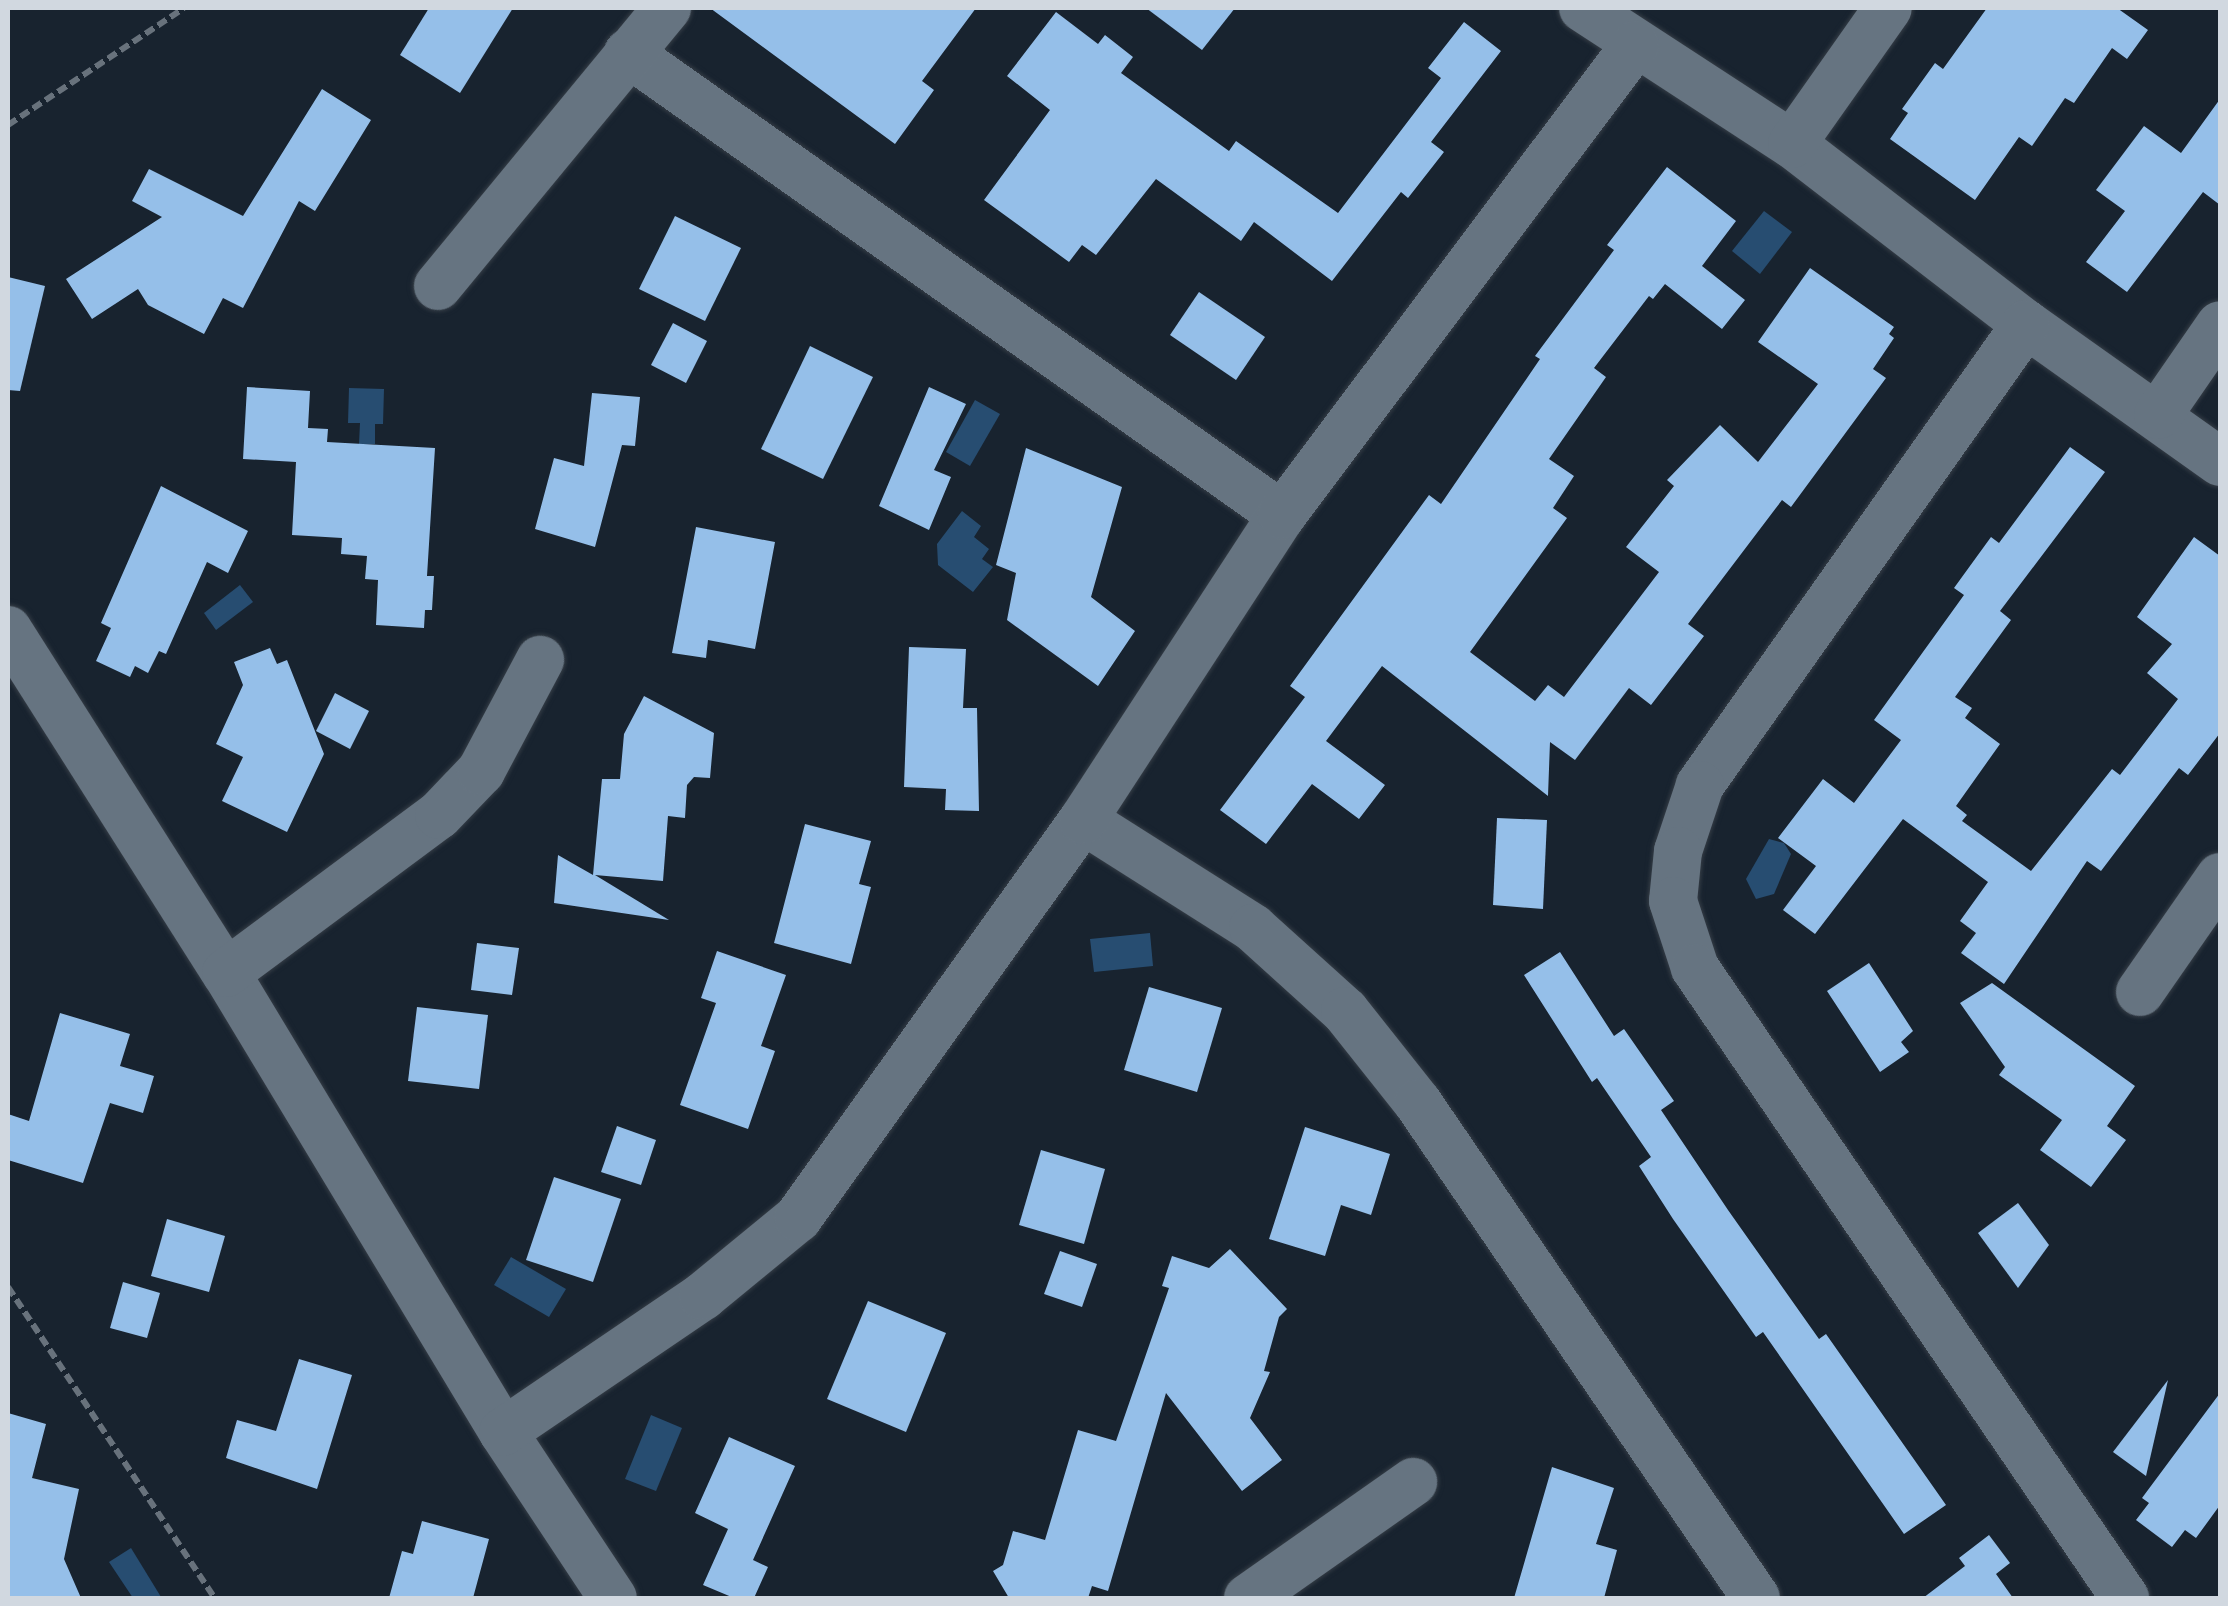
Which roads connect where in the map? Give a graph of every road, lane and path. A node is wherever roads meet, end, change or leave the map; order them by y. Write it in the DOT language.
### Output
graph roads {
  1 [pos="184,8"];
  2 [pos="666,8"];
  3 [pos="1584,8"];
  4 [pos="1888,8"];
  5 [pos="1635,45"];
  6 [pos="628,53"];
  7 [pos="8,126"];
  8 [pos="1792,144"];
  9 [pos="438,286"];
  10 [pos="2026,324"];
  11 [pos="2220,325"];
  12 [pos="2158,415"];
  13 [pos="2220,462"];
  14 [pos="1282,516"];
  15 [pos="8,630"];
  16 [pos="540,660"];
  17 [pos="1083,820"];
  18 [pos="2220,878"];
  19 [pos="226,973"];
  20 [pos="2140,992"];
  21 [pos="8,1286"];
  22 [pos="502,1432"];
  23 [pos="1414,1482"];
  24 [pos="216,1598"];
  25 [pos="613,1598"];
  26 [pos="1248,1598"];
  27 [pos="1756,1598"];
  28 [pos="2125,1598"];
  1 -- 7 [label="path"];
  2 -- 6 [label="street"];
  3 -- 5 [label="street"];
  4 -- 8 [label="street"];
  5 -- 8 [label="street"];
  5 -- 14 [label="street"];
  6 -- 9 [label="street"];
  6 -- 14 [label="street"];
  8 -- 10 [label="street"];
  10 -- 12 [label="street"];
  10 -- 28 [label="street"];
  11 -- 12 [label="street"];
  12 -- 13 [label="street"];
  14 -- 17 [label="street"];
  15 -- 19 [label="street"];
  16 -- 19 [label="street"];
  17 -- 22 [label="street"];
  17 -- 27 [label="street"];
  18 -- 20 [label="street"];
  19 -- 22 [label="street"];
  21 -- 24 [label="path"];
  22 -- 25 [label="street"];
  23 -- 26 [label="street"];
}
